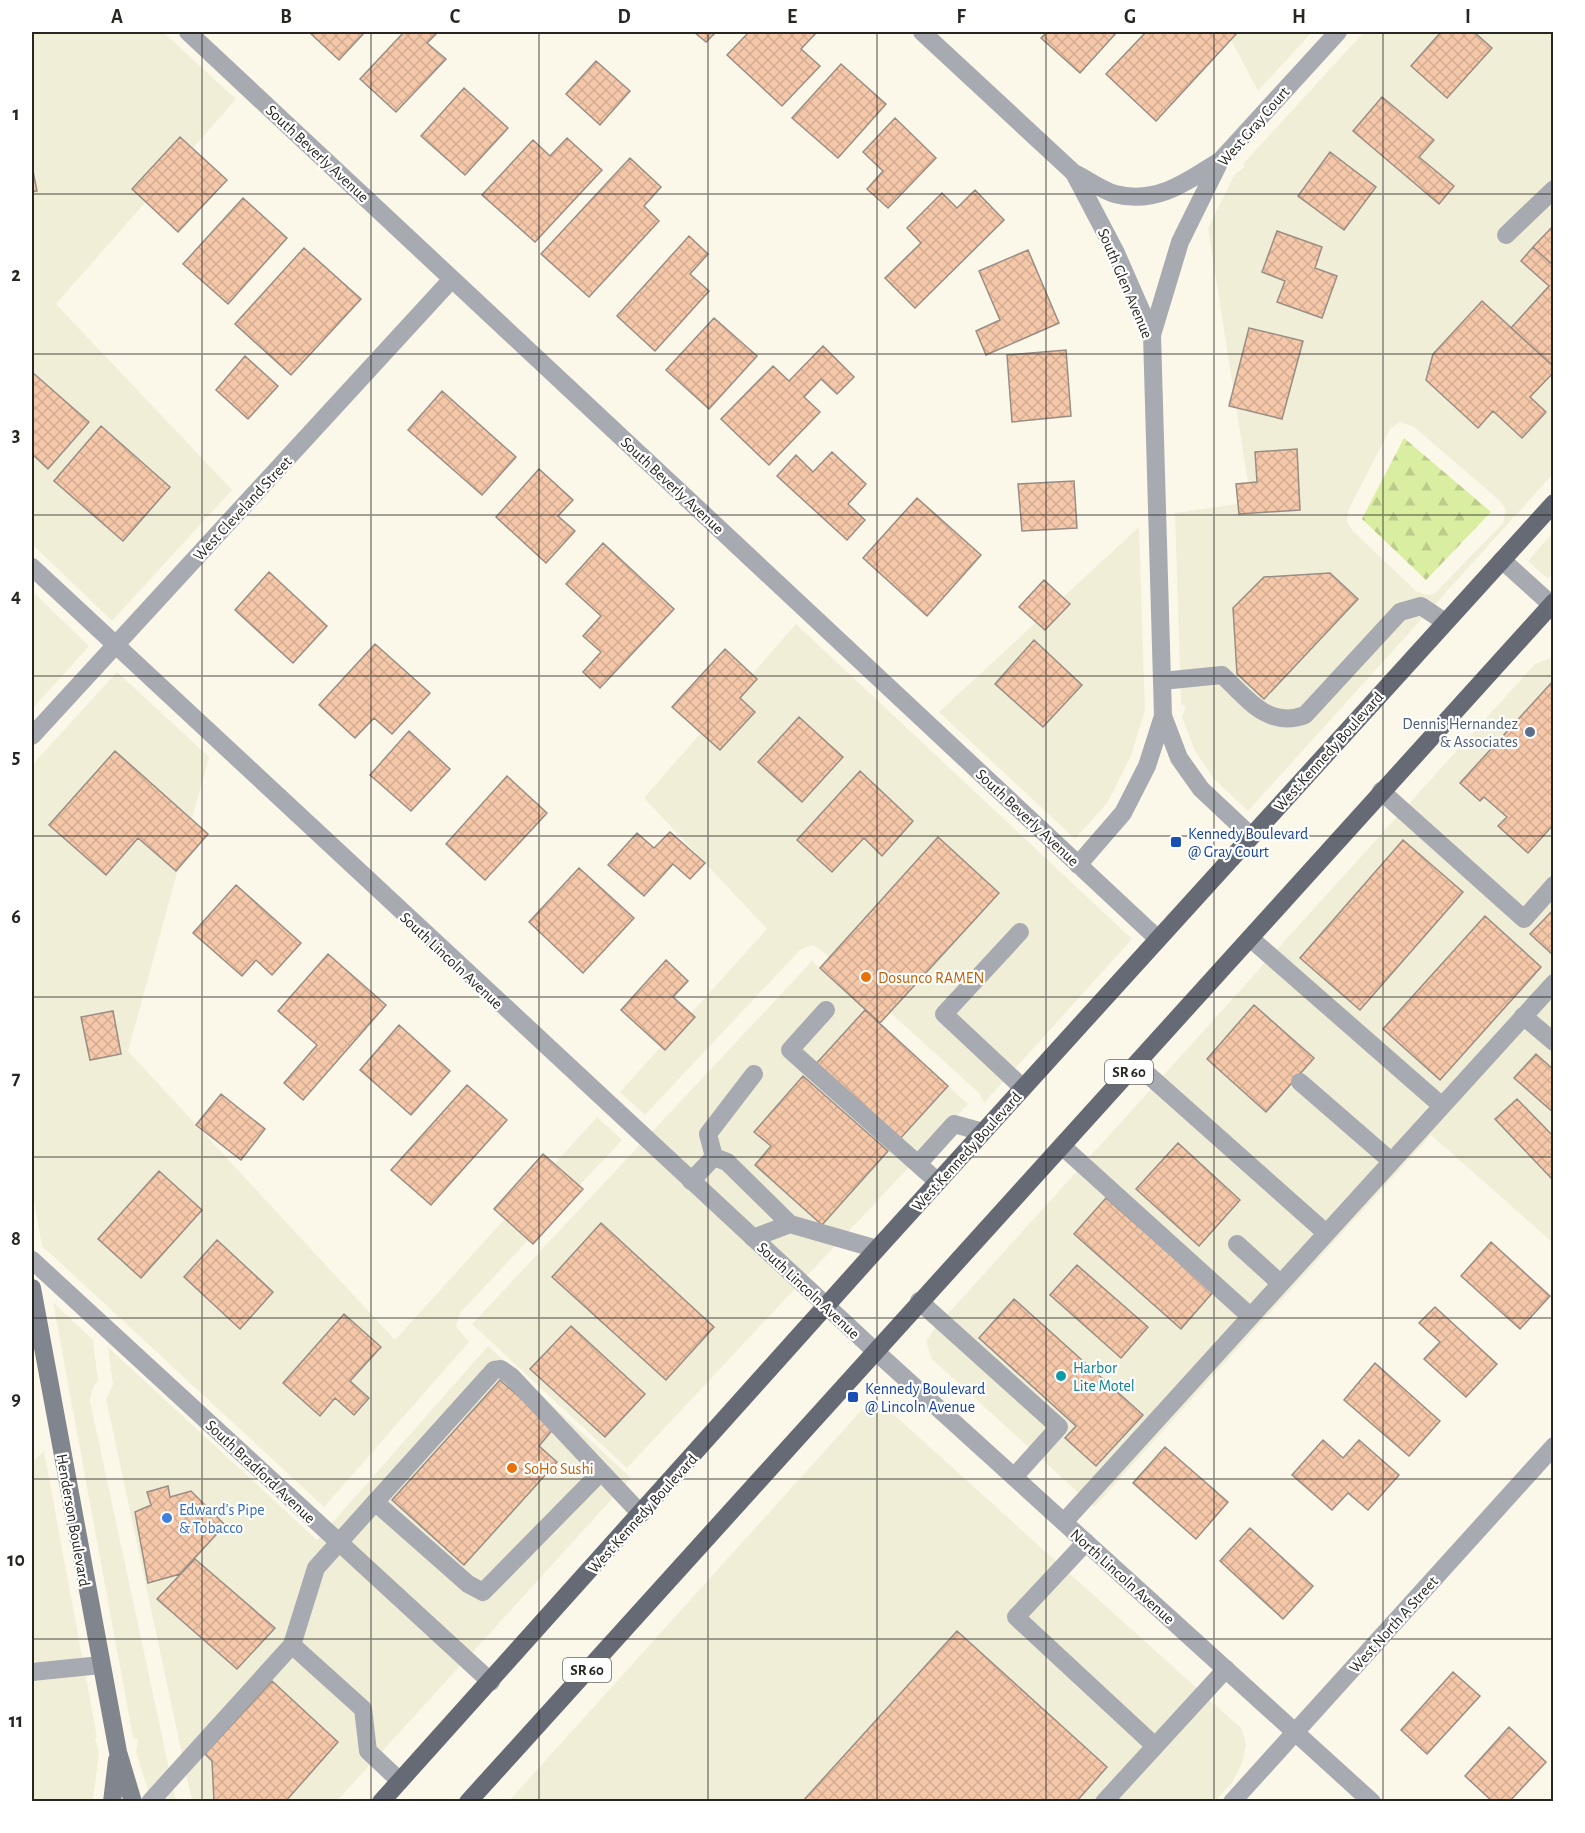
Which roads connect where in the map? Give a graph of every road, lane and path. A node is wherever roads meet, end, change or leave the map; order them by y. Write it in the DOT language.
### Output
graph roads {
  1 [pos="188,32"];
  2 [pos="922,32"];
  3 [pos="1338,32"];
  4 [pos="1220,161"];
  5 [pos="1074,173"];
  6 [pos="1554,189"];
  7 [pos="1506,235"];
  8 [pos="452,279"];
  9 [pos="1152,335"];
  10 [pos="1554,503"];
  11 [pos="1502,560"];
  12 [pos="32,567"];
  13 [pos="1553,605"];
  14 [pos="1445,622"];
  15 [pos="115,646"];
  16 [pos="1162,681"];
  17 [pos="1163,716"];
  18 [pos="32,736"];
  19 [pos="1381,791"];
  20 [pos="1251,836"];
  21 [pos="1078,865"];
  22 [pos="1554,885"];
  23 [pos="1020,932"];
  24 [pos="1250,938"];
  25 [pos="1158,939"];
  26 [pos="1554,982"];
  27 [pos="826,1010"];
  28 [pos="1523,1016"];
  29 [pos="1554,1042"];
  30 [pos="1137,1064"];
  31 [pos="754,1074"];
  32 [pos="1300,1082"];
  33 [pos="1023,1088"];
  34 [pos="1442,1106"];
  35 [pos="983,1132"];
  36 [pos="1062,1146"];
  37 [pos="720,1160"];
  38 [pos="1391,1161"];
  39 [pos="918,1164"];
  40 [pos="691,1181"];
  41 [pos="938,1182"];
  42 [pos="790,1224"];
  43 [pos="1326,1233"];
  44 [pos="753,1238"];
  45 [pos="1237,1244"];
  46 [pos="877,1249"];
  47 [pos="32,1260"];
  48 [pos="1280,1283"];
  49 [pos="32,1288"];
  50 [pos="919,1301"];
  51 [pos="826,1306"];
  52 [pos="1250,1316"];
  53 [pos="874,1350"];
  54 [pos="1554,1446"];
  55 [pos="601,1472"];
  56 [pos="1014,1477"];
  57 [pos="375,1502"];
  58 [pos="641,1514"];
  59 [pos="1064,1522"];
  60 [pos="1086,1542"];
  61 [pos="338,1543"];
  62 [pos="292,1645"];
  63 [pos="101,1665"];
  64 [pos="1226,1669"];
  65 [pos="32,1672"];
  66 [pos="491,1682"];
  67 [pos="1295,1732"];
  68 [pos="1155,1746"];
  69 [pos="118,1752"];
  70 [pos="400,1781"];
  71 [pos="112,1802"];
  72 [pos="133,1802"];
  73 [pos="150,1802"];
  74 [pos="381,1802"];
  75 [pos="468,1802"];
  76 [pos="1104,1802"];
  77 [pos="1232,1802"];
  78 [pos="1372,1802"];
  1 -- 8 [label="street, South Beverly Avenue"];
  2 -- 5 [label="street, South Glen Avenue"];
  3 -- 4 [label="street, West Gray Court"];
  4 -- 5 [label="street"];
  4 -- 9 [label="street, West Gray Court"];
  5 -- 9 [label="street, South Glen Avenue"];
  6 -- 7 [label="street"];
  8 -- 15 [label="street, West Cleveland Street"];
  8 -- 21 [label="street, South Beverly Avenue"];
  9 -- 16 [label="street, South Glen Avenue"];
  10 -- 11 [label="main road, West Kennedy Boulevard"];
  11 -- 13 [label="street"];
  11 -- 14 [label="main road, West Kennedy Boulevard"];
  12 -- 15 [label="street, South Lincoln Avenue"];
  13 -- 19 [label="main road, SR 60"];
  14 -- 16 [label="street"];
  14 -- 20 [label="main road, West Kennedy Boulevard"];
  15 -- 18 [label="street, West Cleveland Street"];
  15 -- 40 [label="street, South Lincoln Avenue"];
  16 -- 17 [label="street, South Glen Avenue"];
  17 -- 20 [label="street, South Glen Avenue"];
  17 -- 21 [label="street, South Glen Avenue"];
  19 -- 22 [label="street"];
  19 -- 24 [label="main road, SR 60"];
  20 -- 25 [label="main road, West Kennedy Boulevard"];
  21 -- 25 [label="street, South Beverly Avenue"];
  23 -- 33 [label="street"];
  24 -- 30 [label="main road, SR 60"];
  24 -- 34 [label="street"];
  25 -- 33 [label="main road, West Kennedy Boulevard"];
  26 -- 28 [label="street"];
  27 -- 39 [label="street"];
  28 -- 29 [label="street"];
  28 -- 34 [label="street"];
  30 -- 36 [label="main road, SR 60"];
  30 -- 43 [label="street"];
  31 -- 37 [label="street"];
  32 -- 38 [label="street"];
  33 -- 35 [label="main road, West Kennedy Boulevard"];
  34 -- 38 [label="street"];
  35 -- 39 [label="street"];
  35 -- 41 [label="main road, West Kennedy Boulevard"];
  36 -- 50 [label="main road, SR 60"];
  36 -- 52 [label="street"];
  37 -- 40 [label="street"];
  37 -- 42 [label="street"];
  38 -- 43 [label="street"];
  39 -- 41 [label="street"];
  40 -- 44 [label="street, South Lincoln Avenue"];
  41 -- 46 [label="main road, West Kennedy Boulevard"];
  42 -- 44 [label="street"];
  42 -- 46 [label="street"];
  43 -- 48 [label="street"];
  44 -- 51 [label="street, South Lincoln Avenue"];
  45 -- 48 [label="street"];
  46 -- 51 [label="main road, West Kennedy Boulevard"];
  47 -- 61 [label="street, South Bradford Avenue"];
  48 -- 52 [label="street"];
  49 -- 63 [label="main road, Henderson Boulevard"];
  50 -- 53 [label="main road, SR 60"];
  50 -- 56 [label="street"];
  51 -- 53 [label="street, South Lincoln Avenue"];
  51 -- 58 [label="main road, West Kennedy Boulevard"];
  52 -- 59 [label="street"];
  53 -- 56 [label="street, North Lincoln Avenue"];
  53 -- 75 [label="main road, SR 60"];
  54 -- 67 [label="street, West North A Street"];
  55 -- 57 [label="street"];
  55 -- 57 [label="street"];
  55 -- 58 [label="street"];
  56 -- 59 [label="street, North Lincoln Avenue"];
  57 -- 61 [label="street"];
  58 -- 66 [label="main road, West Kennedy Boulevard"];
  59 -- 60 [label="street, North Lincoln Avenue"];
  60 -- 64 [label="street, North Lincoln Avenue"];
  60 -- 68 [label="street"];
  61 -- 62 [label="street"];
  61 -- 66 [label="street, South Bradford Avenue"];
  62 -- 70 [label="street"];
  62 -- 73 [label="street"];
  63 -- 65 [label="street"];
  63 -- 69 [label="main road, Henderson Boulevard"];
  64 -- 67 [label="street, North Lincoln Avenue"];
  64 -- 68 [label="street"];
  66 -- 70 [label="main road, West Kennedy Boulevard"];
  67 -- 77 [label="street, West North A Street"];
  67 -- 78 [label="street, North Lincoln Avenue"];
  68 -- 76 [label="street"];
  69 -- 71 [label="main road, Henderson Boulevard"];
  69 -- 72 [label="main road, Henderson Boulevard"];
  70 -- 74 [label="main road, West Kennedy Boulevard"];
}
